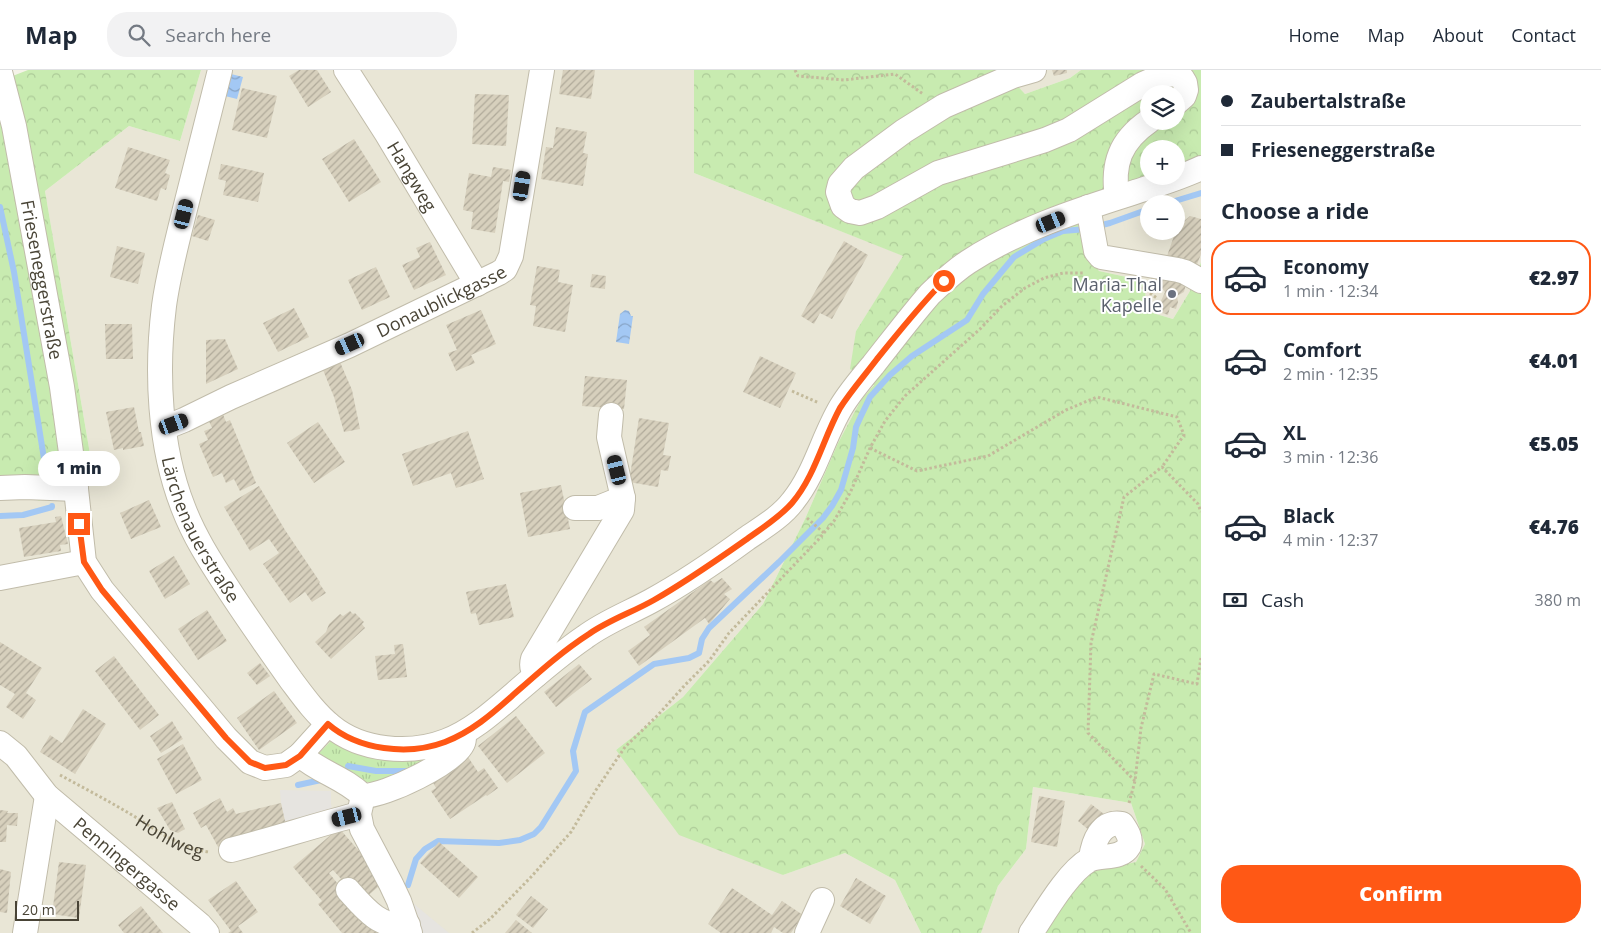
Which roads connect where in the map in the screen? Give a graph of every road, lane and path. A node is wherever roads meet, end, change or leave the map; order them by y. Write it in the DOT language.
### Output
graph roads {
  1 [pos="220,70"];
  2 [pos="346,70"];
  3 [pos="542,70"];
  4 [pos="795,70"];
  5 [pos="1034,70"];
  6 [pos="0,72"];
  7 [pos="1141,85"];
  8 [pos="1140,86"];
  9 [pos="1185,93"];
  10 [pos="927,116"];
  11 [pos="1140,128"];
  12 [pos="1201,168"];
  13 [pos="1117,197"];
  14 [pos="1090,213"];
  15 [pos="1091,273"];
  16 [pos="1201,281"];
  17 [pos="477,284"];
  18 [pos="792,391"];
  19 [pos="838,412"];
  20 [pos="611,415"];
  21 [pos="164,428"];
  22 [pos="870,448"];
  23 [pos="1162,467"];
  24 [pos="0,488"];
  25 [pos="76,489"];
  26 [pos="623,498"];
  27 [pos="575,508"];
  28 [pos="1201,512"];
  29 [pos="802,514"];
  30 [pos="824,533"];
  31 [pos="84,562"];
  32 [pos="0,578"];
  33 [pos="1201,658"];
  34 [pos="536,675"];
  35 [pos="328,724"];
  36 [pos="464,733"];
  37 [pos="0,743"];
  38 [pos="300,756"];
  39 [pos="57,773"];
  40 [pos="1135,781"];
  41 [pos="47,796"];
  42 [pos="361,805"];
  43 [pos="1122,824"];
  44 [pos="231,850"];
  45 [pos="1125,850"];
  46 [pos="1091,859"];
  47 [pos="348,890"];
  48 [pos="822,900"];
  49 [pos="409,929"];
  50 [pos="25,933"];
  51 [pos="207,933"];
  52 [pos="472,933"];
  53 [pos="807,933"];
  54 [pos="1031,933"];
  55 [pos="1191,933"];
  1 -- 21 [label="street, Lärchenauerstraße"];
  2 -- 17 [label="street, Hangweg"];
  3 -- 17 [label="street, Donaublickgasse"];
  4 -- 10 [label="path"];
  5 -- 10 [label="street"];
  6 -- 25 [label="street, Frieseneggerstraße"];
  7 -- 9 [label="street"];
  8 -- 10 [label="street"];
  11 -- 13 [label="street"];
  12 -- 13 [label="street"];
  13 -- 14 [label="street"];
  14 -- 16 [label="street"];
  14 -- 19 [label="street"];
  15 -- 22 [label="path"];
  17 -- 21 [label="street, Donaublickgasse"];
  18 -- 19 [label="path"];
  19 -- 34 [label="street"];
  20 -- 26 [label="street"];
  21 -- 35 [label="street, Lärchenauerstraße"];
  22 -- 23 [label="path"];
  22 -- 30 [label="path"];
  23 -- 28 [label="path"];
  23 -- 40 [label="path"];
  24 -- 25 [label="street"];
  25 -- 31 [label="street, Frieseneggerstraße"];
  26 -- 27 [label="street"];
  26 -- 34 [label="street"];
  29 -- 30 [label="path"];
  30 -- 52 [label="path"];
  31 -- 32 [label="street"];
  31 -- 38 [label="street"];
  33 -- 40 [label="path"];
  34 -- 36 [label="street"];
  35 -- 36 [label="street, Lärchenauerstraße"];
  35 -- 38 [label="street"];
  36 -- 42 [label="street, Hohlweg"];
  37 -- 41 [label="street, Penningergasse"];
  38 -- 42 [label="street"];
  39 -- 44 [label="path, Hohlweg"];
  40 -- 43 [label="path"];
  41 -- 50 [label="street"];
  41 -- 51 [label="street, Penningergasse"];
  42 -- 44 [label="street, Hohlweg"];
  42 -- 49 [label="street"];
  43 -- 45 [label="street"];
  43 -- 46 [label="street"];
  45 -- 46 [label="street"];
  45 -- 55 [label="path"];
  46 -- 54 [label="street"];
  47 -- 49 [label="street"];
  48 -- 53 [label="street"];
}
